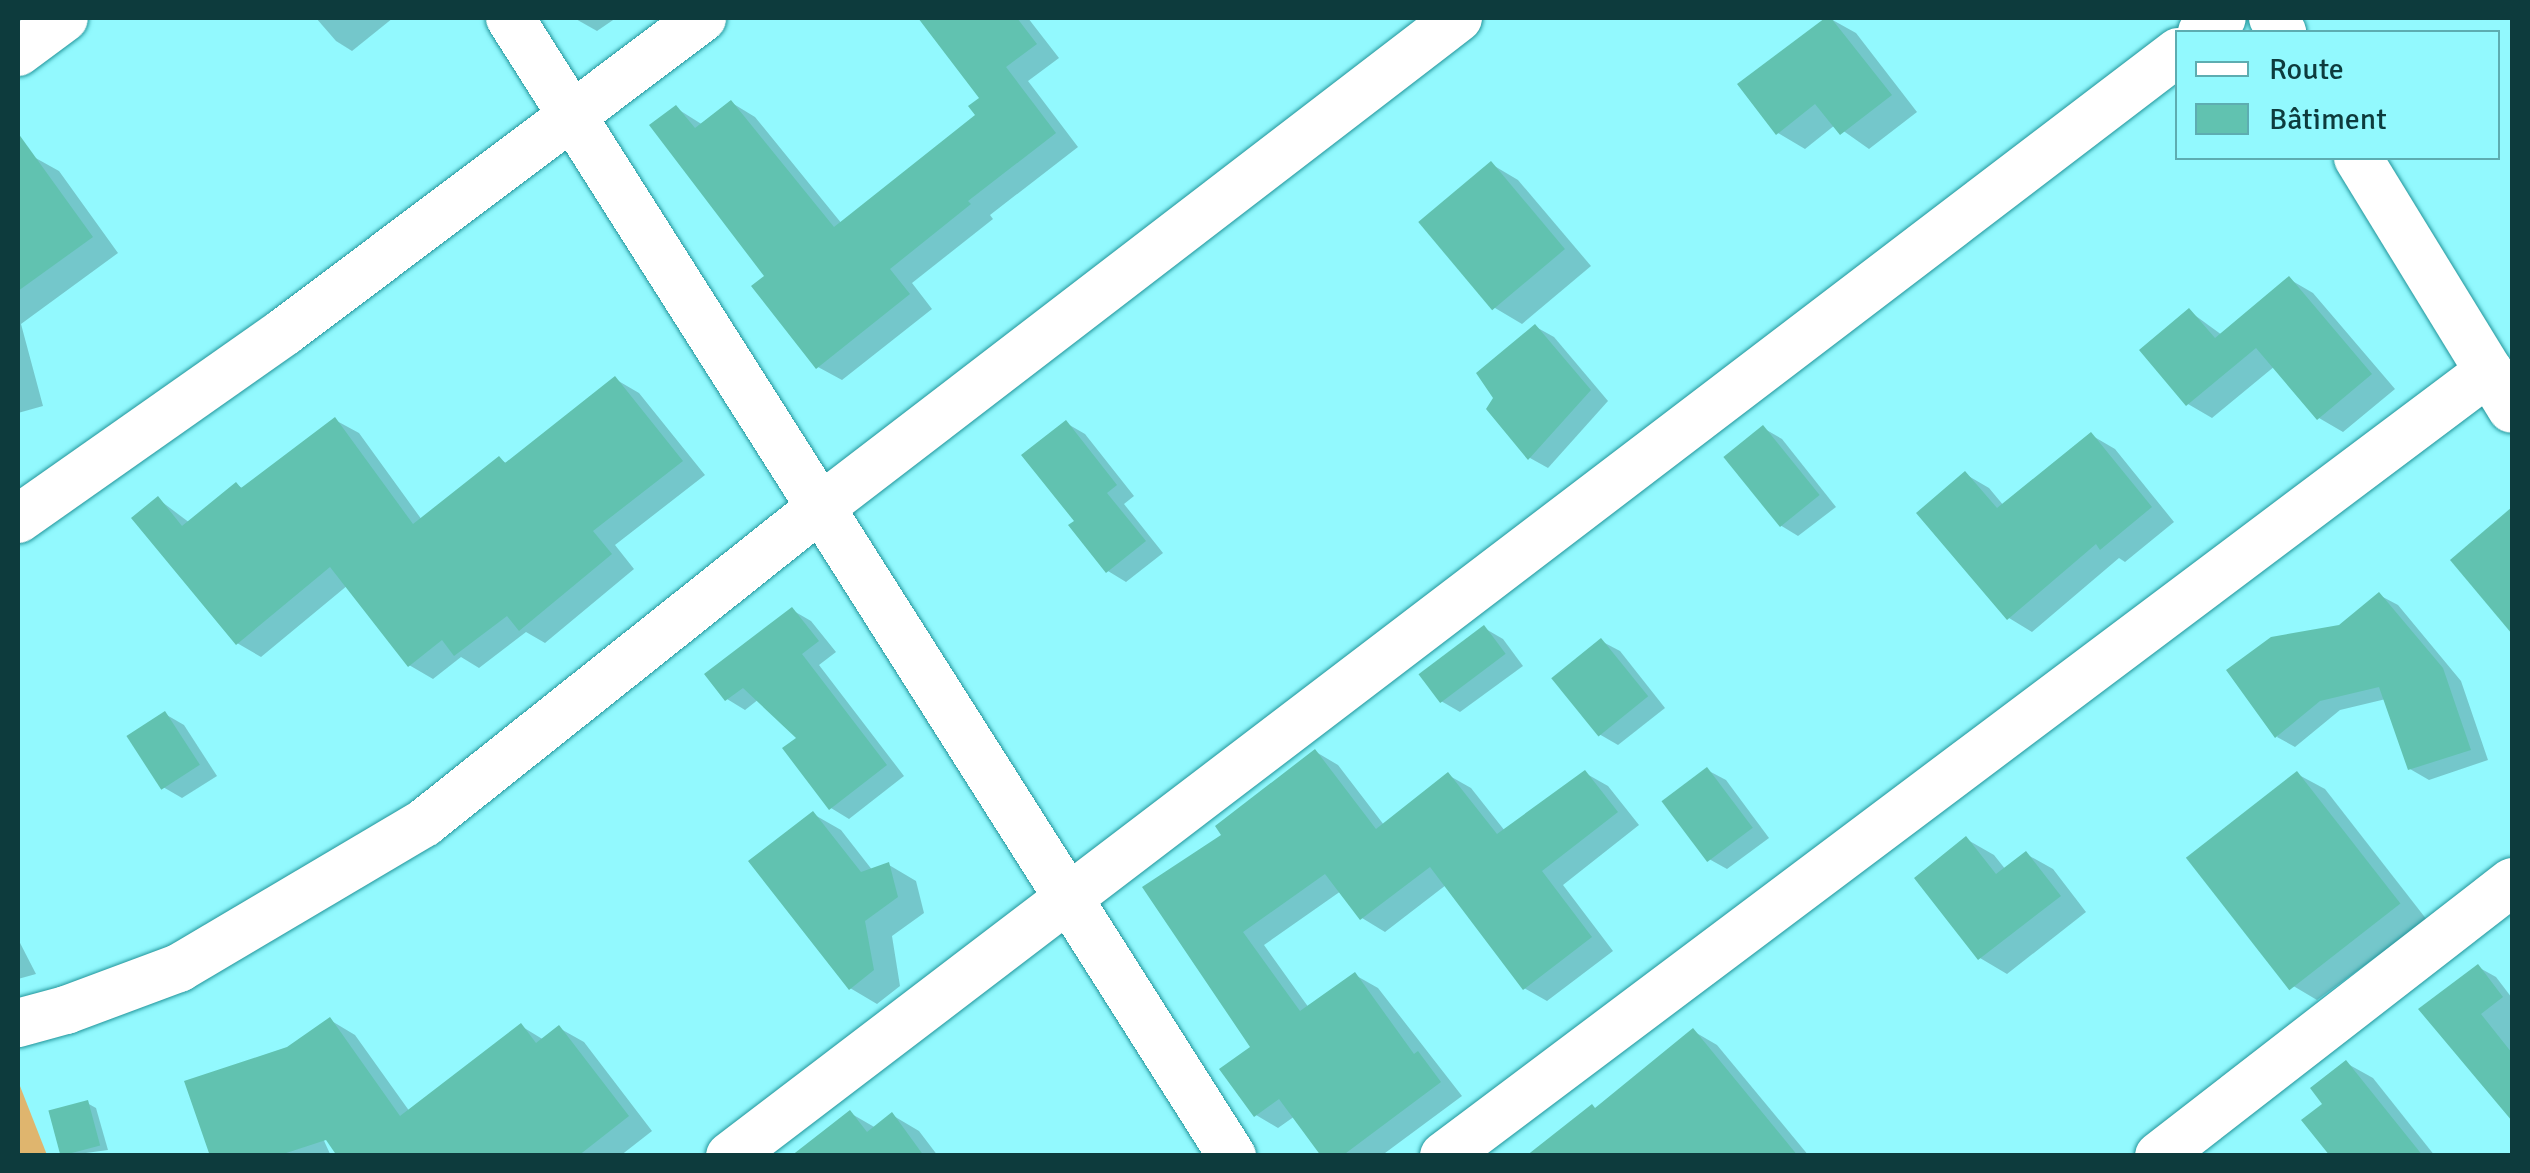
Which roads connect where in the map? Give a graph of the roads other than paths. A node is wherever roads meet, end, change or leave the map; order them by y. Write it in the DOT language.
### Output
graph roads {
  1 [pos="64,18"];
  2 [pos="510,18"];
  3 [pos="702,18"];
  4 [pos="1458,18"];
  5 [pos="18,52"];
  6 [pos="2175,54"];
  7 [pos="572,116"];
  8 [pos="2359,160"];
  9 [pos="2501,390"];
  10 [pos="821,508"];
  11 [pos="18,519"];
  12 [pos="2512,882"];
  13 [pos="1068,898"];
  14 [pos="18,1023"];
  15 [pos="730,1156"];
  16 [pos="1232,1156"];
  17 [pos="1444,1156"];
  18 [pos="2159,1156"];
  1 -- 5 [label="street"];
  2 -- 7 [label="street"];
  3 -- 7 [label="street"];
  4 -- 10 [label="street"];
  6 -- 13 [label="street"];
  7 -- 10 [label="street"];
  7 -- 11 [label="street"];
  8 -- 9 [label="street"];
  9 -- 17 [label="street"];
  10 -- 13 [label="street"];
  10 -- 14 [label="street"];
  12 -- 18 [label="street"];
  13 -- 15 [label="street"];
  13 -- 16 [label="street"];
}
